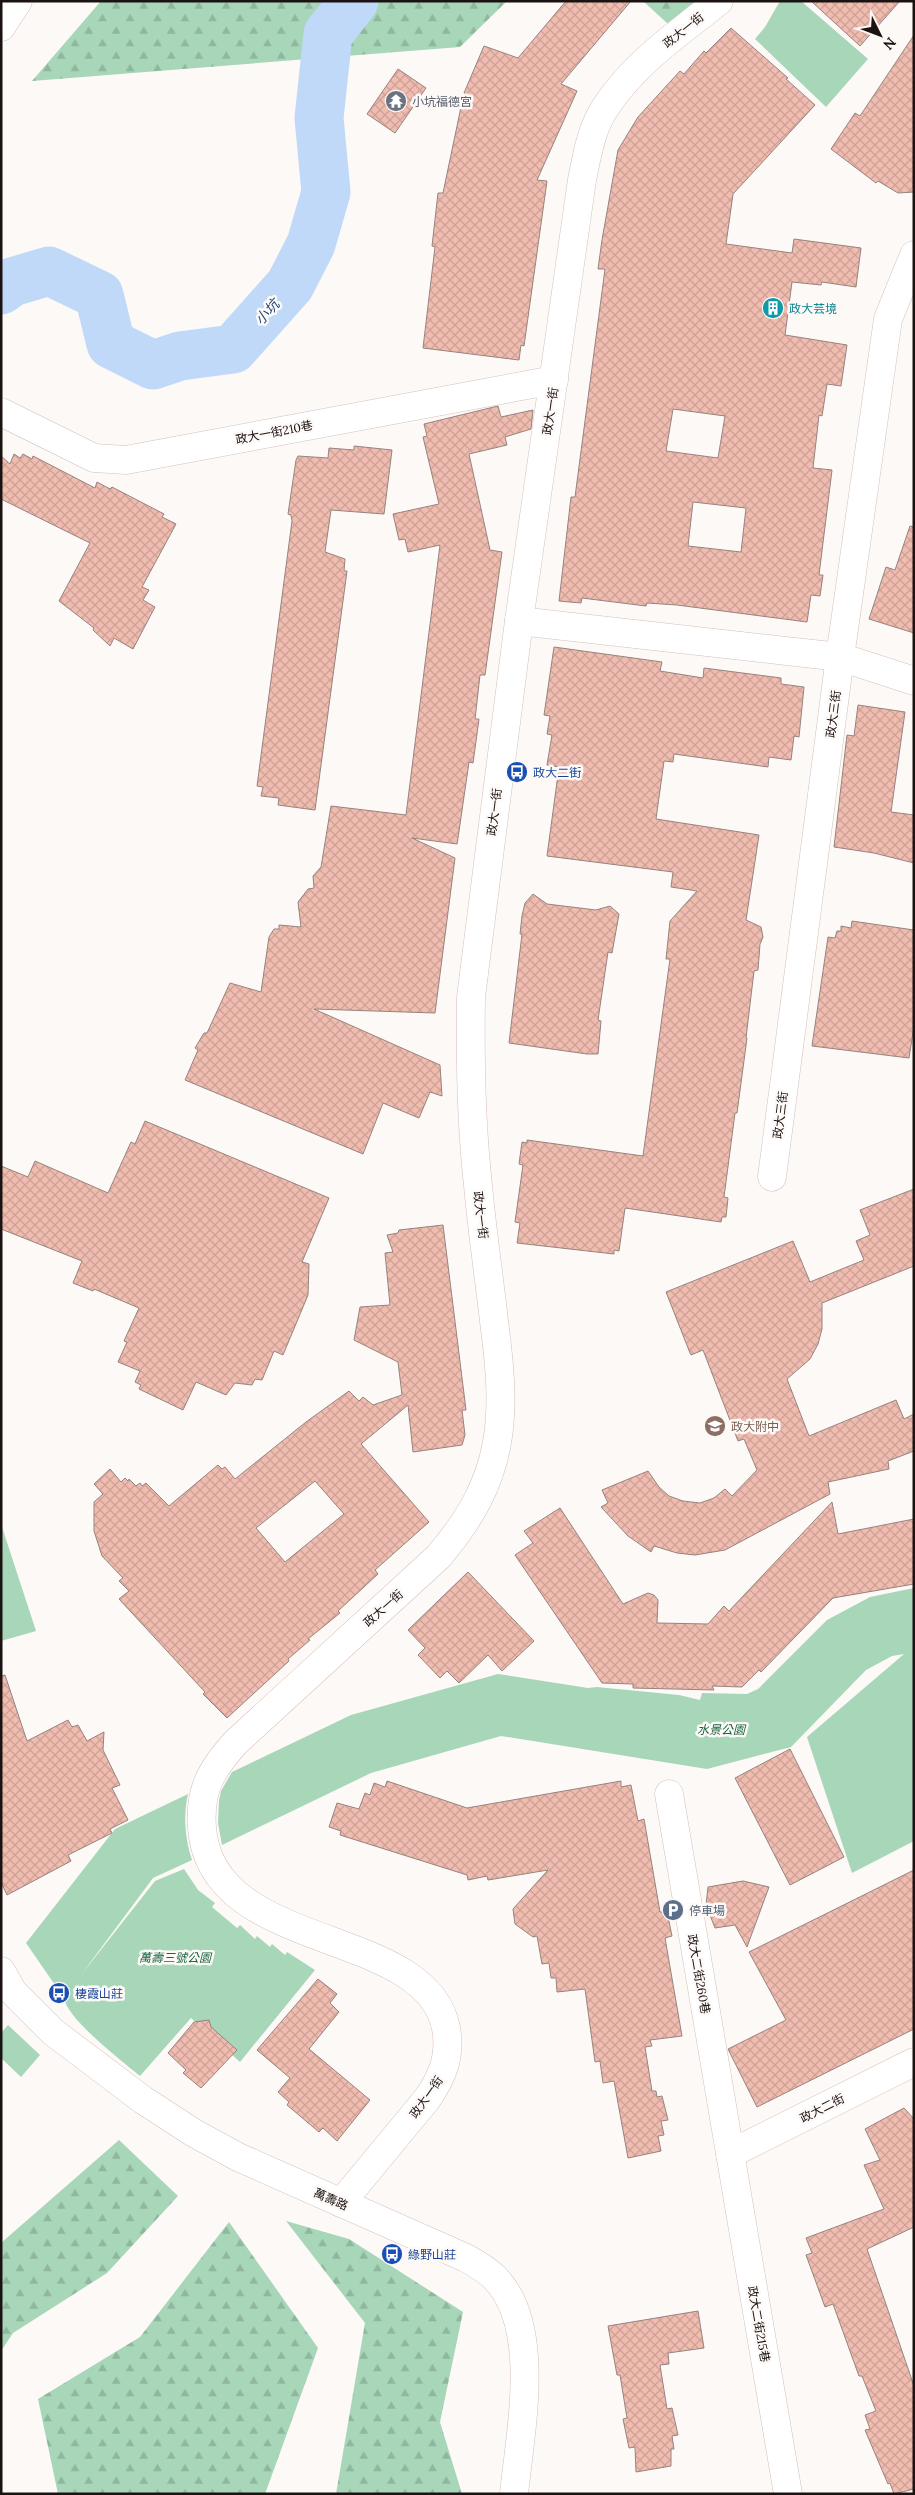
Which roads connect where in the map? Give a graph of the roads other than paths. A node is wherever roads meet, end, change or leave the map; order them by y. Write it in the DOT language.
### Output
graph roads {
  1 [pos="18,1"];
  2 [pos="719,1"];
  3 [pos="1,27"];
  4 [pos="914,255"];
  5 [pos="554,380"];
  6 [pos="1,412"];
  7 [pos="519,622"];
  8 [pos="840,657"];
  9 [pos="914,681"];
  10 [pos="772,1177"];
  11 [pos="668,1794"];
  12 [pos="1,1971"];
  13 [pos="914,2062"];
  14 [pos="730,2154"];
  15 [pos="341,2203"];
  16 [pos="514,2494"];
  17 [pos="788,2494"];
  1 -- 3 [label="street"];
  2 -- 5 [label="street, 政大一街"];
  4 -- 8 [label="street, 政大三街"];
  5 -- 6 [label="street, 政大一街210巷"];
  5 -- 7 [label="street, 政大一街"];
  7 -- 8 [label="street"];
  7 -- 15 [label="street, 政大一街"];
  8 -- 9 [label="street"];
  8 -- 10 [label="street, 政大三街"];
  11 -- 14 [label="street, 政大二街260巷"];
  12 -- 15 [label="street, 萬壽路"];
  13 -- 14 [label="street, 政大二街"];
  14 -- 17 [label="street, 政大二街215巷"];
  15 -- 16 [label="street, 萬壽路"];
}
